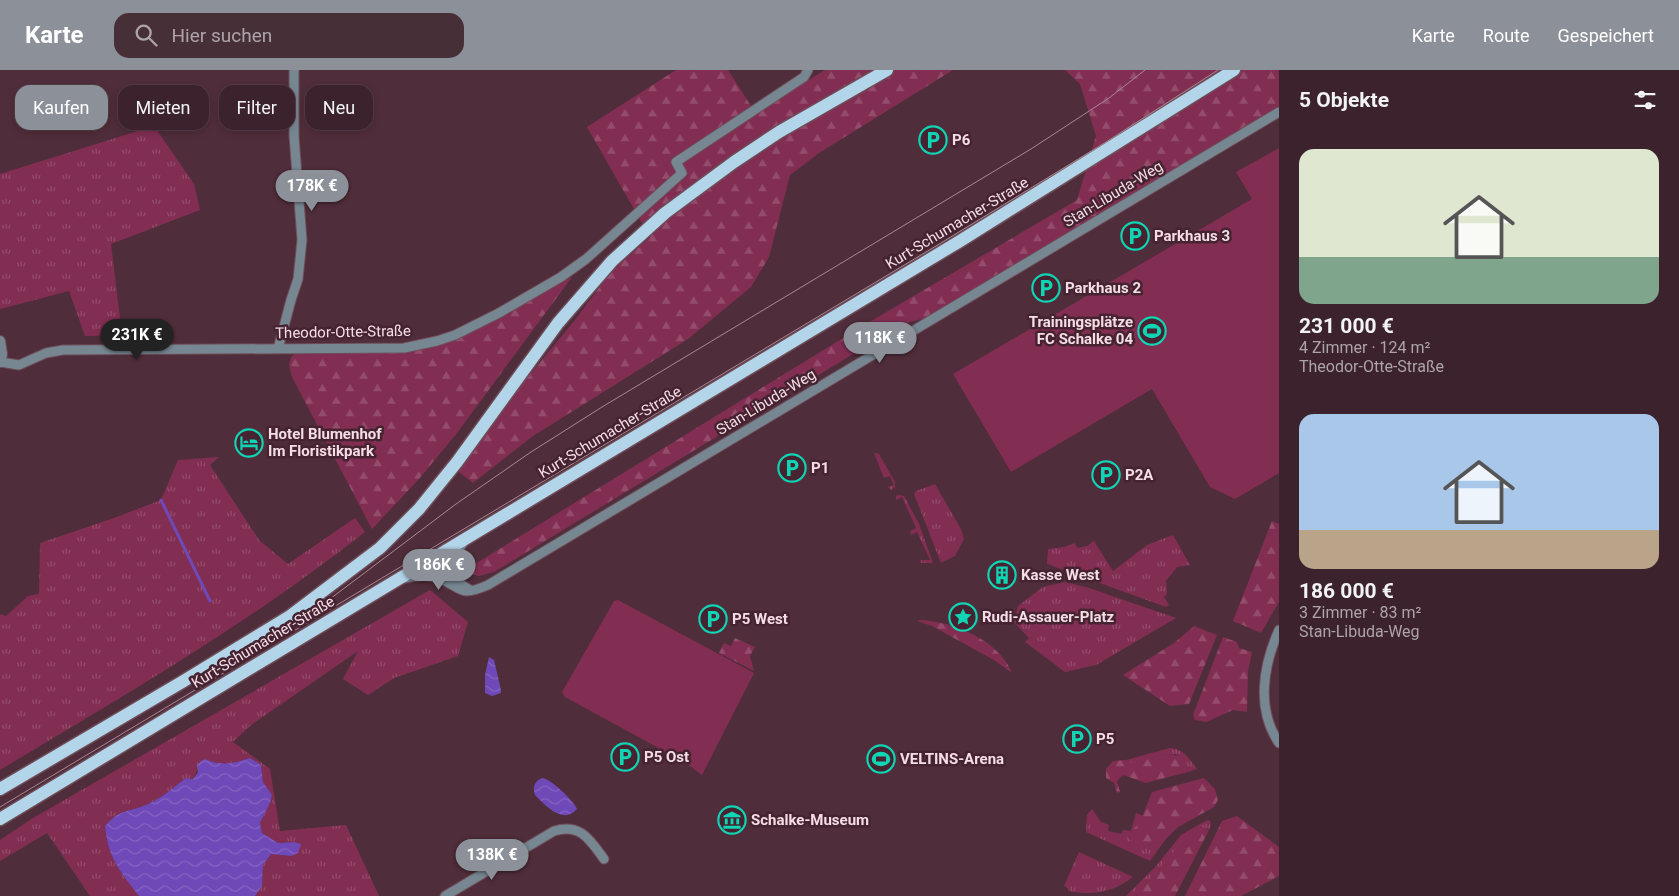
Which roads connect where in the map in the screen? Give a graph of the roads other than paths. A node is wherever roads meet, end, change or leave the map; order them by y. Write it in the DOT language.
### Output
graph roads {
  1 [pos="294,70"];
  2 [pos="808,70"];
  3 [pos="887,70"];
  4 [pos="1234,70"];
  5 [pos="1279,112"];
  6 [pos="0,341"];
  7 [pos="278,349"];
  8 [pos="0,362"];
  9 [pos="466,537"];
  10 [pos="400,578"];
  11 [pos="471,590"];
  12 [pos="1279,630"];
  13 [pos="1279,743"];
  14 [pos="0,789"];
  15 [pos="0,819"];
  16 [pos="604,859"];
  17 [pos="445,896"];
  1 -- 7 [label="street"];
  2 -- 7 [label="street, Theodor-Otte-Straße"];
  3 -- 14 [label="main road, Kurt-Schumacher-Straße"];
  4 -- 9 [label="main road, Kurt-Schumacher-Straße"];
  5 -- 11 [label="street, Stan-Libuda-Weg"];
  6 -- 8 [label="street"];
  7 -- 8 [label="street, Theodor-Otte-Straße"];
  9 -- 10 [label="main road, Kurt-Schumacher-Straße"];
  9 -- 11 [label="street"];
  10 -- 11 [label="street"];
  10 -- 15 [label="main road, Kurt-Schumacher-Straße"];
  12 -- 13 [label="street"];
  16 -- 17 [label="street"];
}
